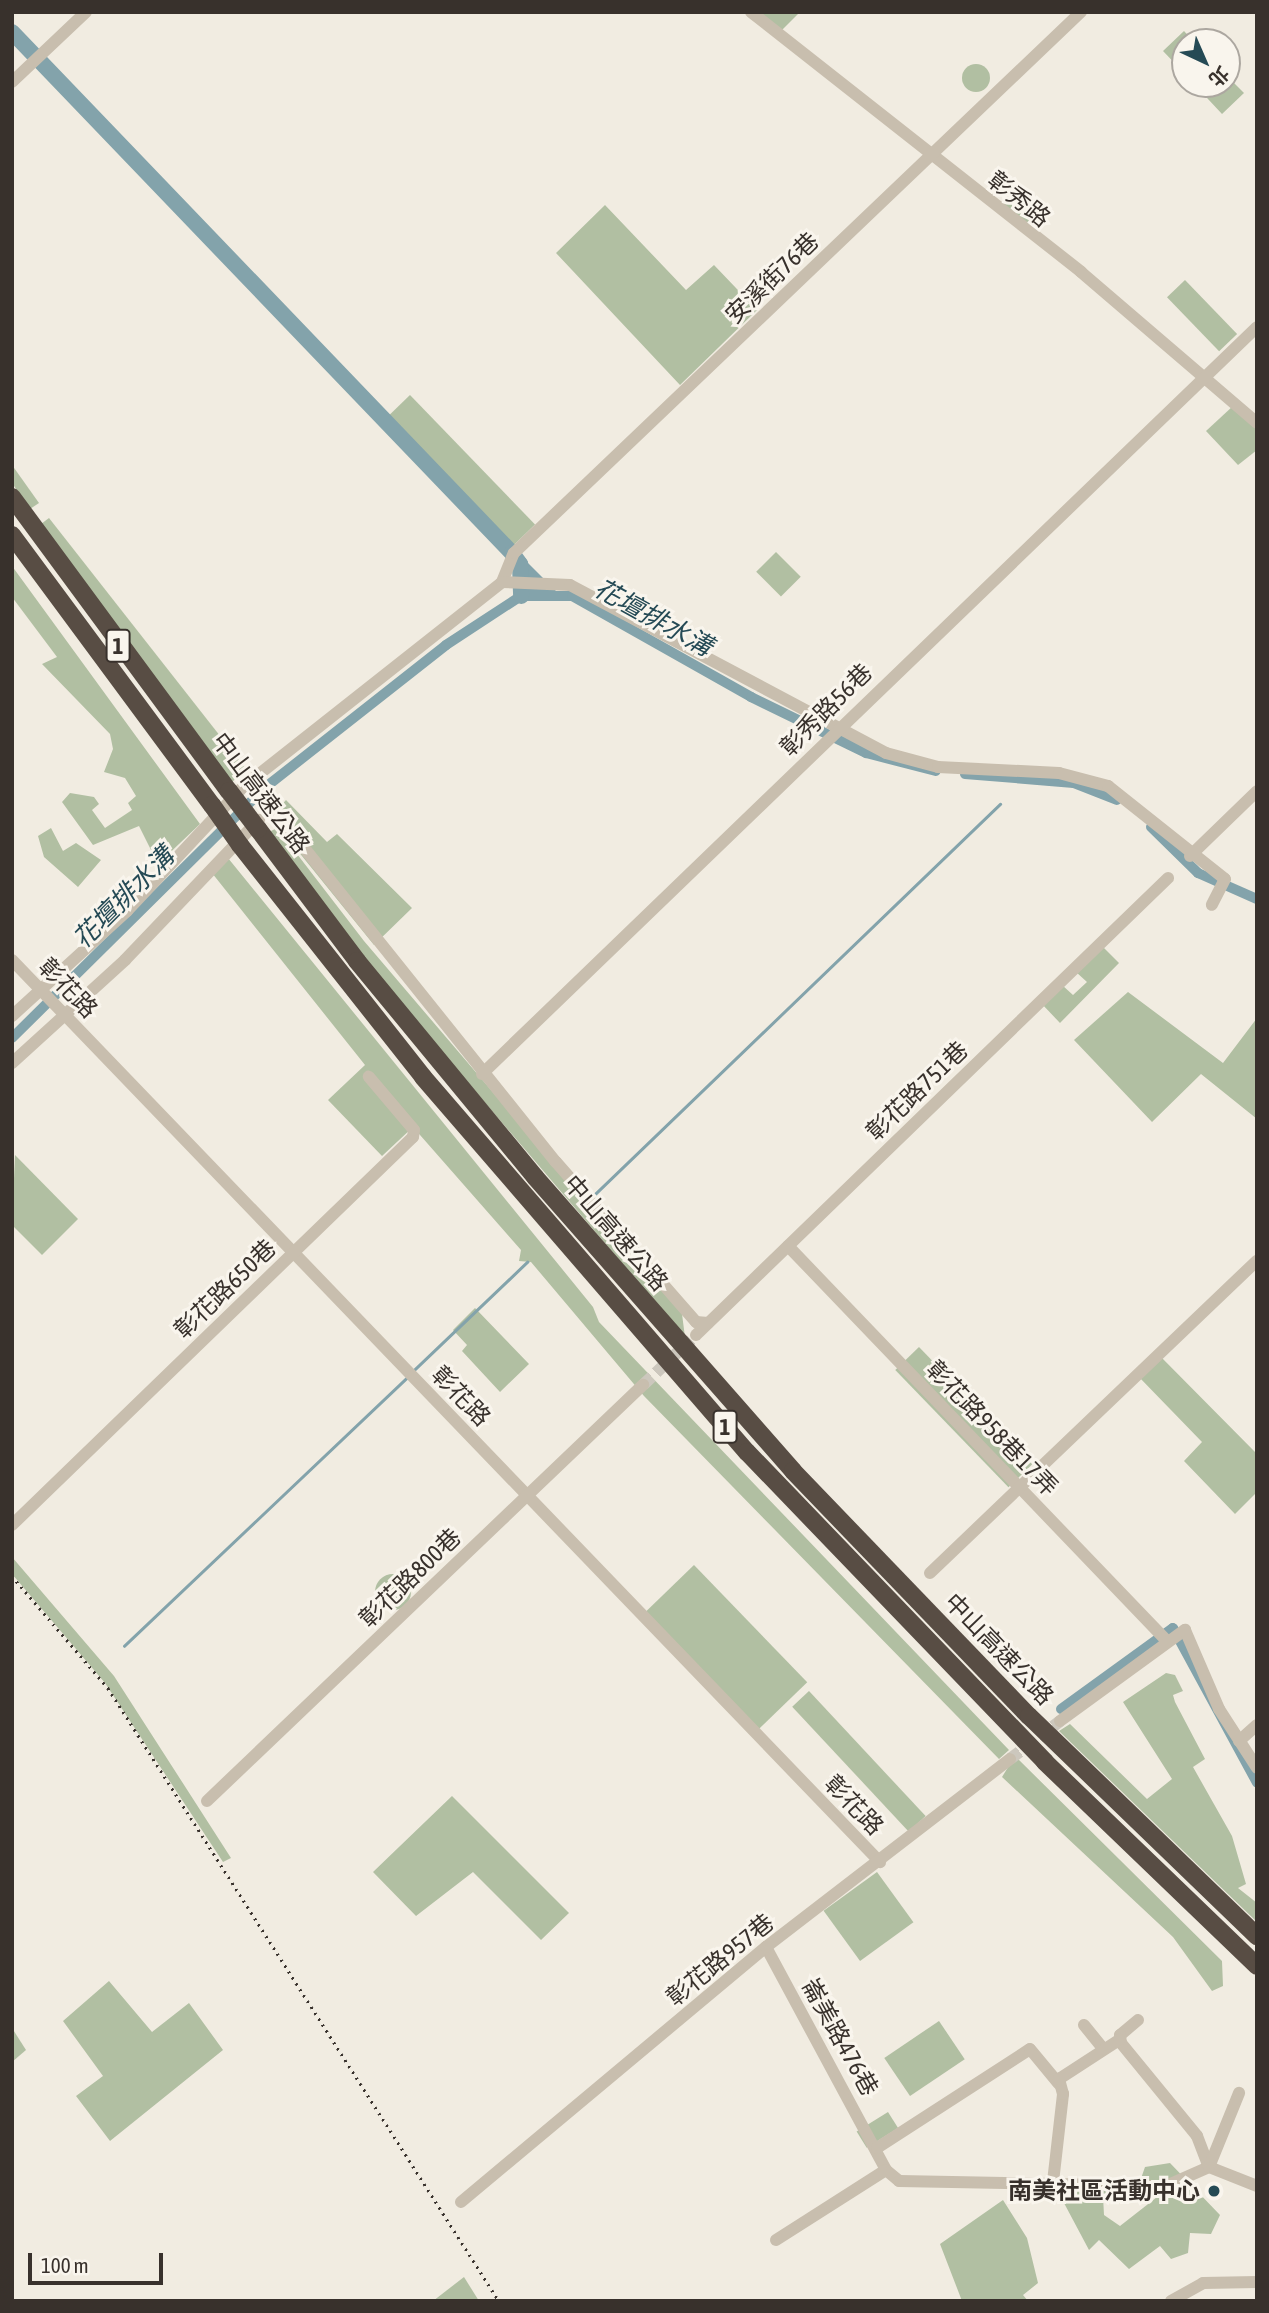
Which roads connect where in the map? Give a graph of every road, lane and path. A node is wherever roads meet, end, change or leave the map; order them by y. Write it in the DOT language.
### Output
graph roads {
  1 [pos="86,12"];
  2 [pos="751,12"];
  3 [pos="1081,12"];
  4 [pos="12,82"];
  5 [pos="932,155"];
  6 [pos="1257,327"];
  7 [pos="1201,379"];
  8 [pos="1257,423"];
  9 [pos="12,497"];
  10 [pos="12,536"];
  11 [pos="502,582"];
  12 [pos="836,728"];
  13 [pos="1257,791"];
  14 [pos="263,819"];
  15 [pos="1190,856"];
  16 [pos="1168,878"];
  17 [pos="1212,905"];
  18 [pos="12,960"];
  19 [pos="42,990"];
  20 [pos="60,1009"];
  21 [pos="12,1016"];
  22 [pos="12,1063"];
  23 [pos="482,1074"];
  24 [pos="369,1077"];
  25 [pos="788,1246"];
  26 [pos="293,1252"];
  27 [pos="1257,1261"];
  28 [pos="708,1322"];
  29 [pos="696,1335"];
  30 [pos="643,1385"];
  31 [pos="1021,1488"];
  32 [pos="527,1495"];
  33 [pos="12,1525"];
  34 [pos="930,1573"];
  35 [pos="1166,1640"];
  36 [pos="1060,1721"];
  37 [pos="1257,1725"];
  38 [pos="1239,1741"];
  39 [pos="1010,1759"];
  40 [pos="1257,1768"];
  41 [pos="207,1801"];
  42 [pos="880,1862"];
  43 [pos="1257,1936"];
  44 [pos="766,1947"];
  45 [pos="1257,1966"];
  46 [pos="1138,2020"];
  47 [pos="1084,2025"];
  48 [pos="1119,2040"];
  49 [pos="1102,2047"];
  50 [pos="1059,2084"];
  51 [pos="1238,2094"];
  52 [pos="877,2148"];
  53 [pos="1209,2167"];
  54 [pos="886,2170"];
  55 [pos="1053,2182"];
  56 [pos="1257,2186"];
  57 [pos="461,2202"];
  58 [pos="776,2240"];
  59 [pos="1257,2282"];
  60 [pos="1171,2301"];
  1 -- 4 [label="street"];
  2 -- 5 [label="street, 彰秀路"];
  3 -- 5 [label="street, 安溪街76巷"];
  5 -- 7 [label="street, 彰秀路"];
  5 -- 11 [label="street, 安溪街76巷"];
  6 -- 7 [label="street, 彰秀路56巷"];
  7 -- 8 [label="street, 彰秀路"];
  7 -- 12 [label="street, 彰秀路56巷"];
  9 -- 14 [label="highway, 中山高速公路 / 1, bridge"];
  10 -- 45 [label="highway, 中山高速公路 / 1, bridge"];
  11 -- 12 [label="street"];
  11 -- 19 [label="street"];
  12 -- 15 [label="street"];
  12 -- 23 [label="street, 彰秀路56巷"];
  13 -- 15 [label="street"];
  14 -- 20 [label="street"];
  14 -- 23 [label="street"];
  14 -- 43 [label="highway, 中山高速公路 / 1"];
  15 -- 17 [label="street"];
  16 -- 25 [label="street, 彰花路751巷"];
  18 -- 19 [label="street, 彰花路"];
  19 -- 20 [label="street, 彰花路"];
  19 -- 21 [label="street"];
  20 -- 22 [label="street"];
  20 -- 26 [label="street, 彰花路"];
  23 -- 28 [label="street"];
  24 -- 26 [label="street, 彰花路650巷"];
  25 -- 28 [label="street, 彰花路751巷"];
  25 -- 31 [label="street, 彰花路958巷17弄"];
  26 -- 32 [label="street, 彰花路"];
  26 -- 33 [label="street, 彰花路650巷"];
  27 -- 31 [label="street"];
  28 -- 29 [label="street, 彰花路751巷"];
  30 -- 32 [label="street, 彰花路800巷"];
  31 -- 34 [label="street"];
  31 -- 35 [label="street, 彰花路958巷17弄"];
  32 -- 41 [label="street, 彰花路800巷"];
  32 -- 42 [label="street, 彰花路"];
  35 -- 36 [label="street"];
  35 -- 38 [label="street"];
  37 -- 38 [label="street"];
  38 -- 40 [label="street"];
  39 -- 42 [label="street, 彰花路957巷"];
  42 -- 44 [label="street, 彰花路957巷"];
  44 -- 52 [label="street, 崙美路476巷"];
  44 -- 57 [label="street, 彰花路957巷"];
  46 -- 48 [label="street"];
  47 -- 49 [label="street"];
  48 -- 49 [label="street"];
  48 -- 53 [label="street"];
  49 -- 50 [label="street"];
  50 -- 52 [label="street"];
  50 -- 55 [label="street"];
  51 -- 53 [label="street"];
  52 -- 54 [label="street, 崙美路476巷"];
  53 -- 55 [label="street"];
  53 -- 56 [label="street"];
  54 -- 55 [label="street"];
  54 -- 58 [label="street"];
  59 -- 60 [label="street"];
}
